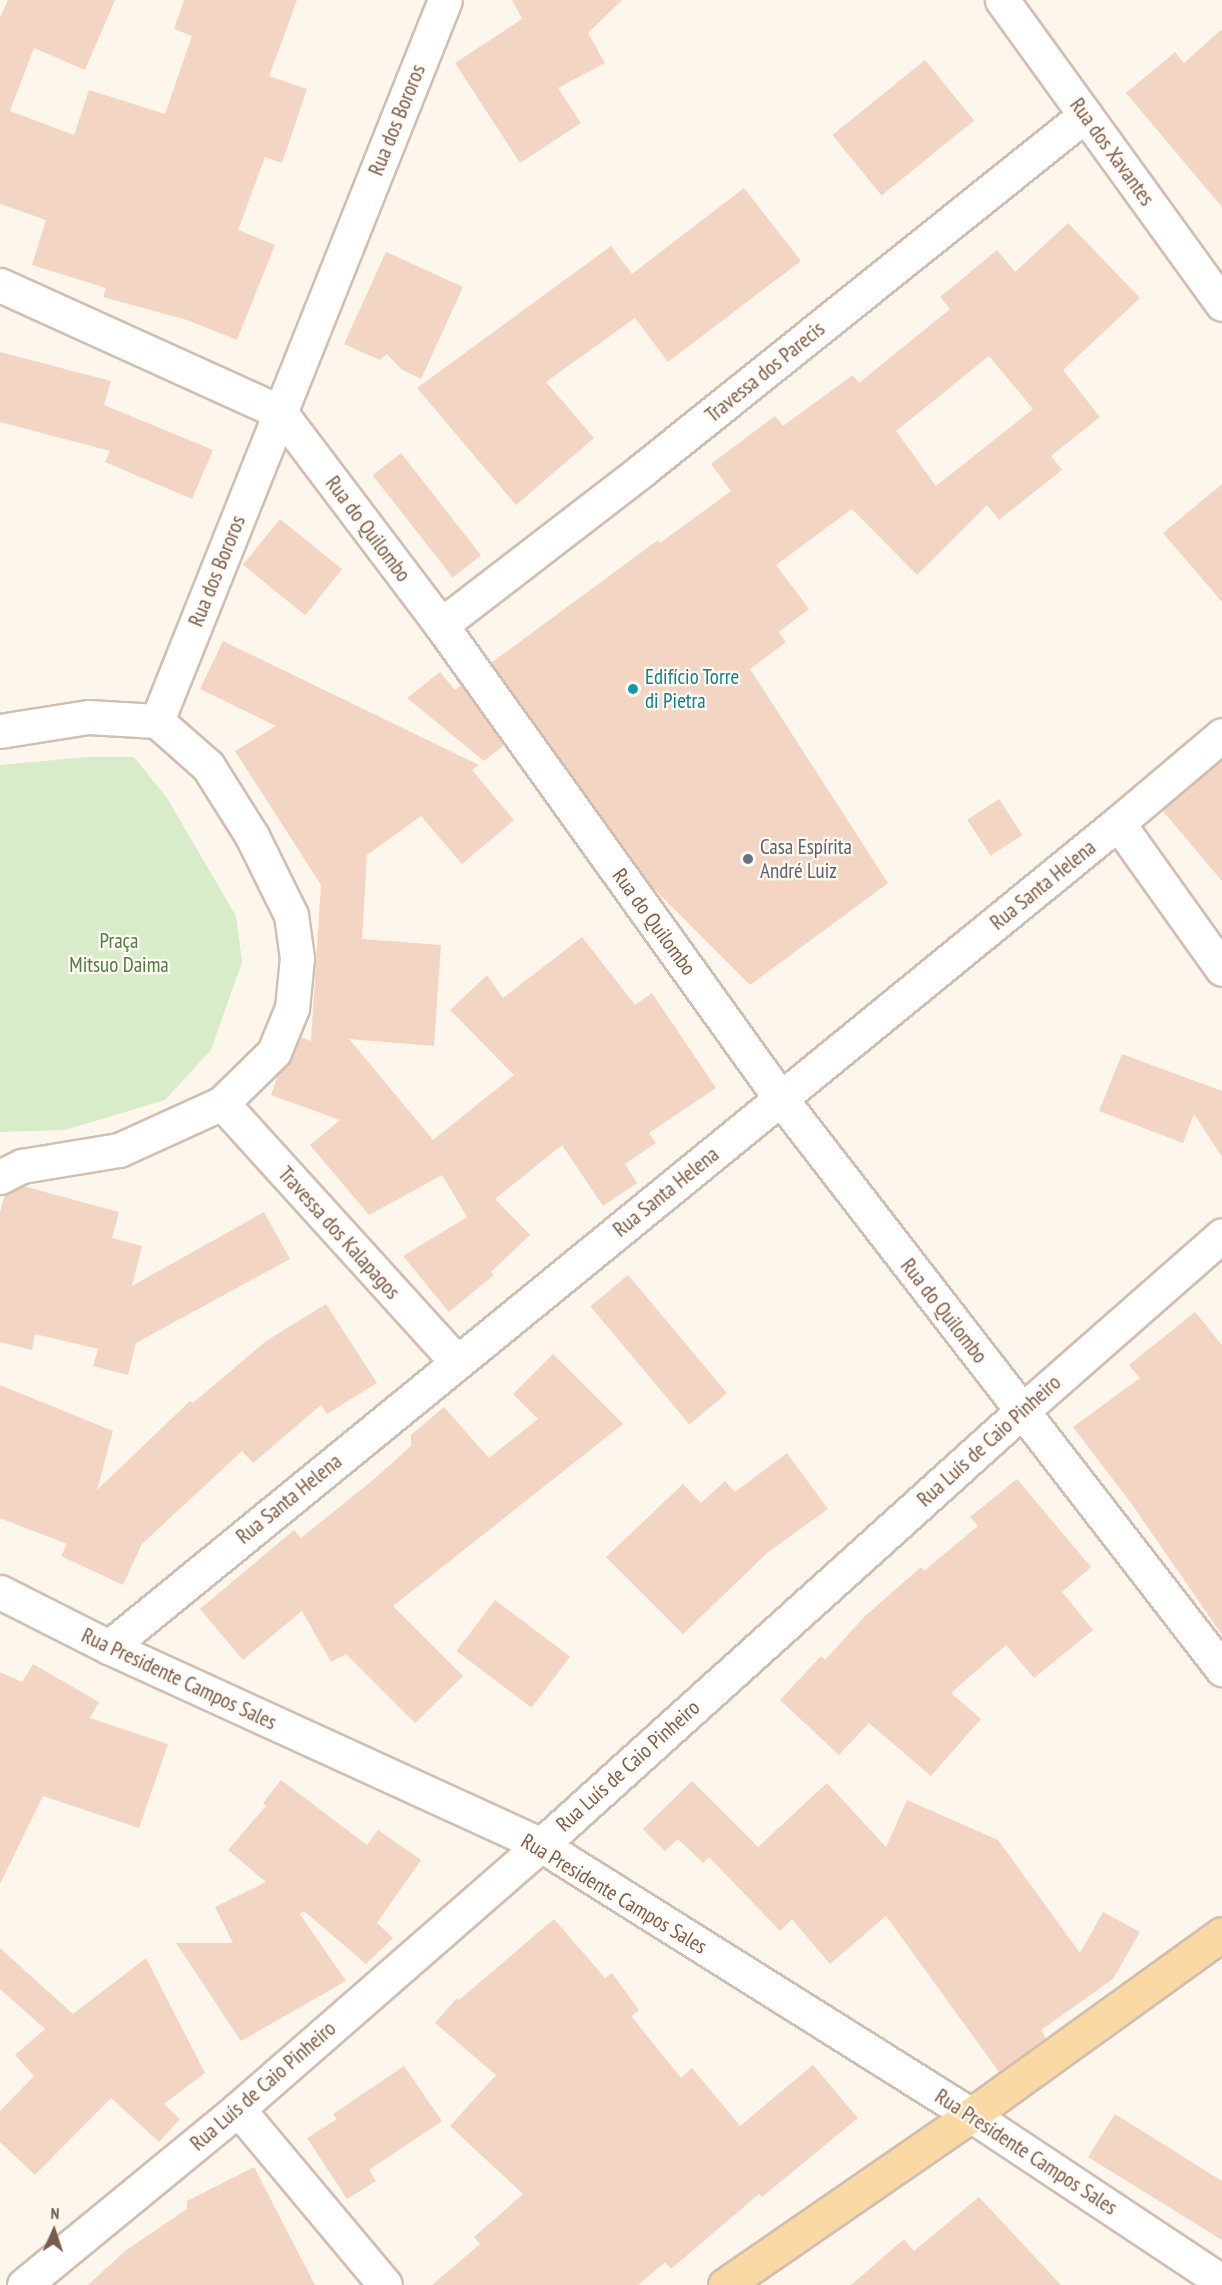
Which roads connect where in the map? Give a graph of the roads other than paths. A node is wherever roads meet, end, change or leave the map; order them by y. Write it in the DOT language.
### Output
graph roads {
  1 [pos="445,0"];
  2 [pos="1002,0"];
  3 [pos="1085,115"];
  4 [pos="0,285"];
  5 [pos="1222,304"];
  6 [pos="280,412"];
  7 [pos="441,625"];
  8 [pos="157,721"];
  9 [pos="0,731"];
  10 [pos="1222,735"];
  11 [pos="1118,823"];
  12 [pos="1222,969"];
  13 [pos="781,1099"];
  14 [pos="222,1103"];
  15 [pos="0,1177"];
  16 [pos="1222,1235"];
  17 [pos="457,1362"];
  18 [pos="1022,1411"];
  19 [pos="0,1592"];
  20 [pos="108,1647"];
  21 [pos="1222,1669"];
  22 [pos="541,1845"];
  23 [pos="1222,1934"];
  24 [pos="238,2109"];
  25 [pos="971,2115"];
  26 [pos="1222,2282"];
  27 [pos="24,2285"];
  28 [pos="385,2285"];
  29 [pos="725,2285"];
  1 -- 6 [label="street, Rua dos Bororos"];
  2 -- 3 [label="street, Rua dos Xavantes"];
  3 -- 5 [label="street, Rua dos Xavantes"];
  3 -- 7 [label="street, Travessa dos Parecis"];
  4 -- 6 [label="street, Rua do Quilombo"];
  6 -- 7 [label="street, Rua do Quilombo"];
  6 -- 8 [label="street, Rua dos Bororos"];
  7 -- 13 [label="street, Rua do Quilombo"];
  8 -- 9 [label="street"];
  8 -- 14 [label="street"];
  10 -- 11 [label="street, Rua Santa Helena"];
  11 -- 12 [label="street"];
  11 -- 13 [label="street, Rua Santa Helena"];
  13 -- 17 [label="street, Rua Santa Helena"];
  13 -- 18 [label="street, Rua do Quilombo"];
  14 -- 15 [label="street"];
  14 -- 17 [label="street, Travessa dos Kalapagos"];
  16 -- 18 [label="street, Rua Luís de Caio Pinheiro"];
  17 -- 20 [label="street, Rua Santa Helena"];
  18 -- 21 [label="street, Rua do Quilombo"];
  18 -- 22 [label="street, Rua Luís de Caio Pinheiro"];
  19 -- 20 [label="street, Rua Presidente Campos Sales"];
  20 -- 22 [label="street, Rua Presidente Campos Sales"];
  22 -- 24 [label="street, Rua Luís de Caio Pinheiro"];
  22 -- 25 [label="street, Rua Presidente Campos Sales"];
  23 -- 25 [label="main road"];
  24 -- 27 [label="street, Rua Luís de Caio Pinheiro"];
  24 -- 28 [label="street"];
  25 -- 26 [label="street, Rua Presidente Campos Sales"];
  25 -- 29 [label="main road"];
}
